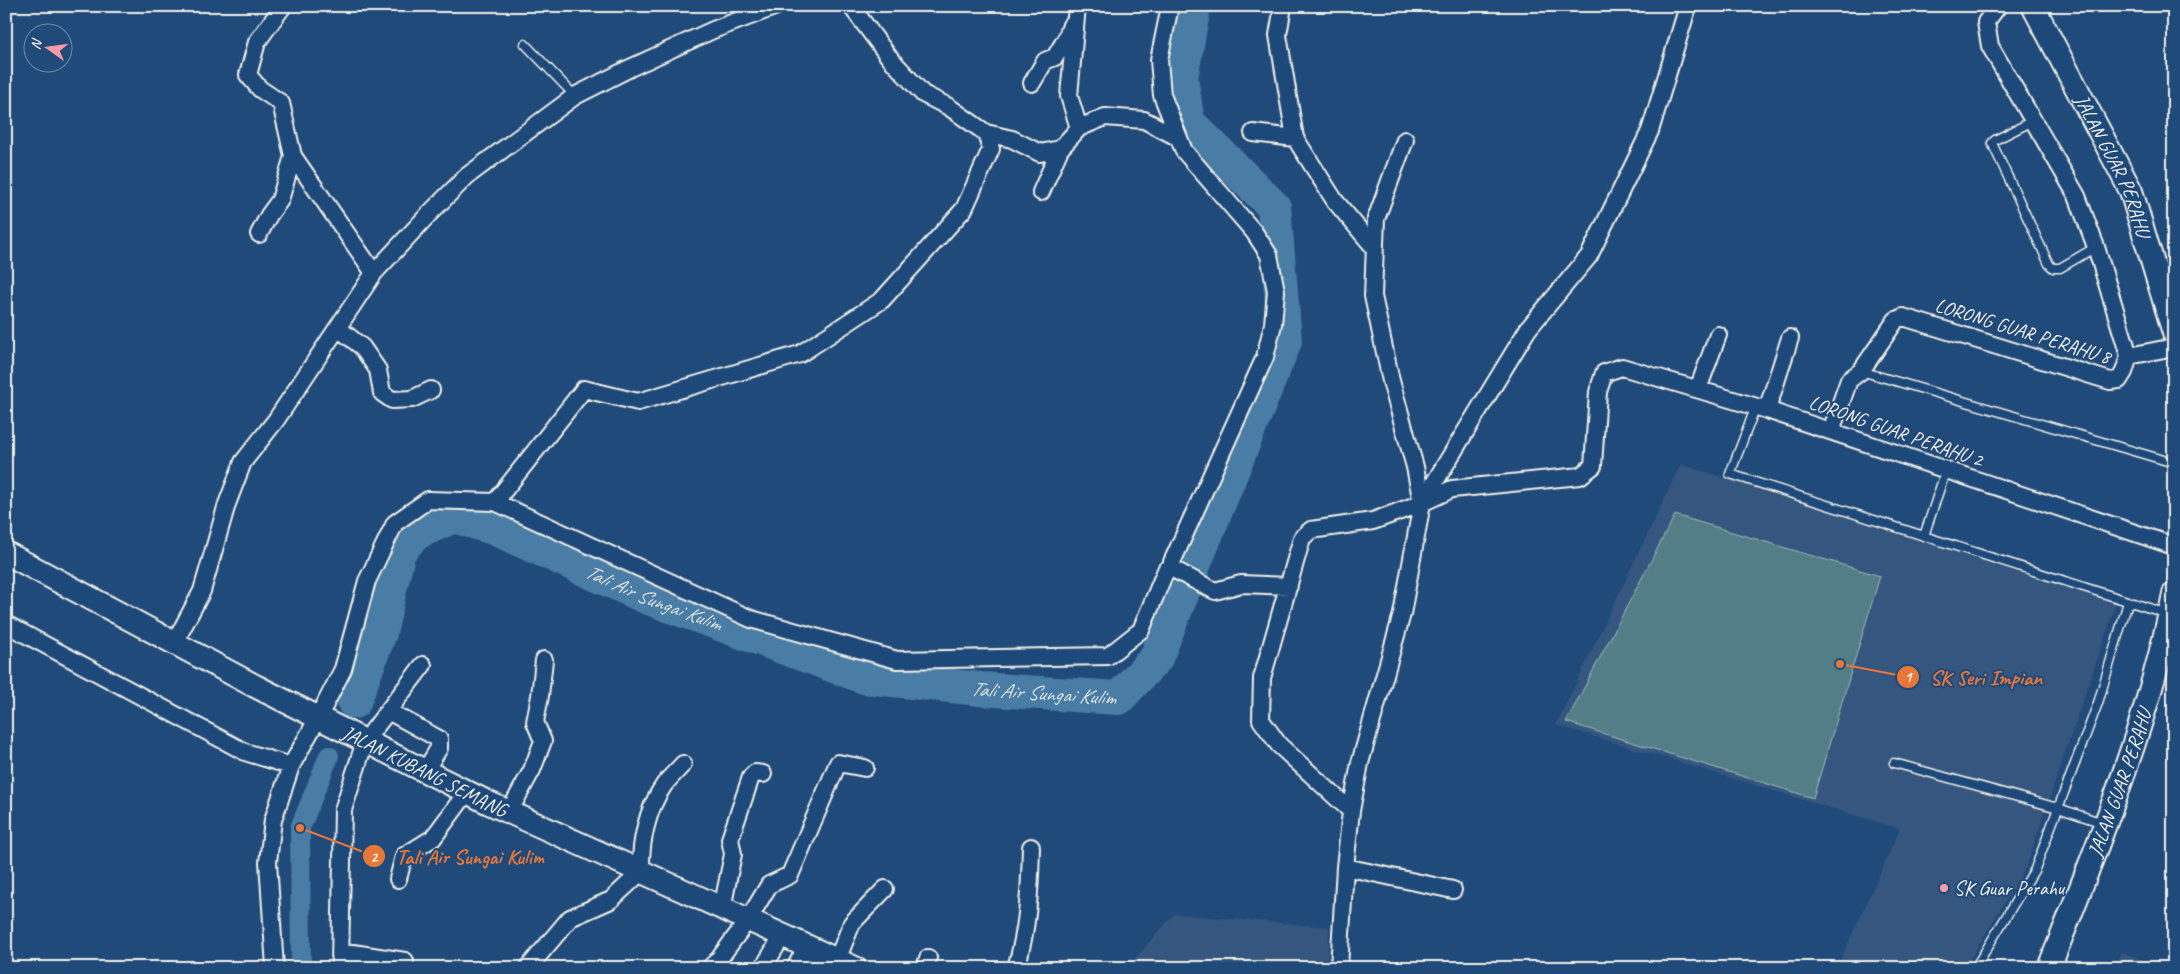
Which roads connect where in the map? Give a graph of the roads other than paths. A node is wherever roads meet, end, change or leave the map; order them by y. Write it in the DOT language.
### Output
graph roads {
  1 [pos="283,6"];
  2 [pos="777,6"];
  3 [pos="850,6"];
  4 [pos="1076,6"];
  5 [pos="1170,6"];
  6 [pos="1283,6"];
  7 [pos="1688,6"];
  8 [pos="1998,6"];
  9 [pos="2033,6"];
  10 [pos="757,10"];
  11 [pos="525,44"];
  12 [pos="1032,83"];
  13 [pos="575,96"];
  14 [pos="2033,121"];
  15 [pos="1079,128"];
  16 [pos="986,133"];
  17 [pos="1254,133"];
  18 [pos="1179,138"];
  19 [pos="1295,138"];
  20 [pos="1405,140"];
  21 [pos="1060,149"];
  22 [pos="293,156"];
  23 [pos="1040,192"];
  24 [pos="259,234"];
  25 [pos="1374,246"];
  26 [pos="2096,247"];
  27 [pos="374,273"];
  28 [pos="338,328"];
  29 [pos="2174,333"];
  30 [pos="1718,335"];
  31 [pos="1790,338"];
  32 [pos="2174,347"];
  33 [pos="2129,356"];
  34 [pos="1860,371"];
  35 [pos="1698,389"];
  36 [pos="431,390"];
  37 [pos="1762,408"];
  38 [pos="1831,431"];
  39 [pos="2174,463"];
  40 [pos="1946,470"];
  41 [pos="495,502"];
  42 [pos="1422,503"];
  43 [pos="1924,536"];
  44 [pos="2174,546"];
  45 [pos="6,553"];
  46 [pos="1175,570"];
  47 [pos="1290,586"];
  48 [pos="2128,602"];
  49 [pos="2172,604"];
  50 [pos="6,624"];
  51 [pos="174,642"];
  52 [pos="544,660"];
  53 [pos="423,665"];
  54 [pos="388,711"];
  55 [pos="318,718"];
  56 [pos="366,741"];
  57 [pos="1894,763"];
  58 [pos="683,764"];
  59 [pos="291,766"];
  60 [pos="865,768"];
  61 [pos="426,771"];
  62 [pos="763,774"];
  63 [pos="468,792"];
  64 [pos="2058,808"];
  65 [pos="1351,811"];
  66 [pos="509,812"];
  67 [pos="2105,824"];
  68 [pos="1031,847"];
  69 [pos="1345,867"];
  70 [pos="641,872"];
  71 [pos="398,879"];
  72 [pos="885,888"];
  73 [pos="1453,890"];
  74 [pos="722,908"];
  75 [pos="748,920"];
  76 [pos="782,935"];
  77 [pos="807,946"];
  78 [pos="405,961"];
  79 [pos="846,964"];
  80 [pos="341,966"];
  81 [pos="276,968"];
  82 [pos="528,968"];
  83 [pos="710,968"];
  84 [pos="762,968"];
  85 [pos="795,968"];
  86 [pos="1016,968"];
  87 [pos="1340,968"];
  88 [pos="1975,968"];
  89 [pos="2049,968"];
  1 -- 22 [label="street"];
  2 -- 10 [label="street"];
  3 -- 16 [label="street"];
  4 -- 12 [label="street"];
  4 -- 15 [label="street"];
  5 -- 18 [label="street"];
  6 -- 19 [label="street"];
  7 -- 42 [label="street"];
  8 -- 14 [label="street"];
  9 -- 29 [label="main road, JALAN GUAR PERAHU"];
  10 -- 13 [label="street"];
  11 -- 13 [label="lane"];
  13 -- 27 [label="street"];
  14 -- 26 [label="street"];
  14 -- 26 [label="lane"];
  15 -- 18 [label="street"];
  15 -- 21 [label="street"];
  16 -- 21 [label="street"];
  16 -- 41 [label="street"];
  17 -- 19 [label="street"];
  18 -- 46 [label="street"];
  19 -- 25 [label="street"];
  20 -- 25 [label="street"];
  21 -- 23 [label="street"];
  22 -- 24 [label="street"];
  22 -- 27 [label="street"];
  25 -- 42 [label="street"];
  26 -- 33 [label="street"];
  27 -- 28 [label="street"];
  28 -- 36 [label="street"];
  28 -- 51 [label="street"];
  30 -- 35 [label="street"];
  31 -- 37 [label="street"];
  32 -- 33 [label="street, LORONG GUAR PERAHU 8"];
  33 -- 34 [label="street, LORONG GUAR PERAHU 8"];
  34 -- 38 [label="street"];
  34 -- 39 [label="lane"];
  35 -- 37 [label="street, LORONG GUAR PERAHU 2"];
  35 -- 42 [label="street, LORONG GUAR PERAHU 2"];
  37 -- 38 [label="street, LORONG GUAR PERAHU 2"];
  37 -- 43 [label="lane"];
  38 -- 40 [label="street, LORONG GUAR PERAHU 2"];
  40 -- 43 [label="lane"];
  40 -- 44 [label="street, LORONG GUAR PERAHU 2"];
  41 -- 46 [label="street"];
  41 -- 55 [label="street"];
  42 -- 47 [label="street"];
  42 -- 65 [label="street"];
  43 -- 48 [label="lane"];
  45 -- 51 [label="main road, JALAN KUBANG SEMANG"];
  46 -- 47 [label="street"];
  47 -- 65 [label="street"];
  48 -- 49 [label="lane"];
  48 -- 64 [label="lane"];
  49 -- 67 [label="main road, JALAN GUAR PERAHU"];
  50 -- 59 [label="street"];
  51 -- 55 [label="main road, JALAN KUBANG SEMANG"];
  52 -- 66 [label="street"];
  53 -- 54 [label="street"];
  54 -- 56 [label="street"];
  54 -- 61 [label="street"];
  55 -- 56 [label="main road, JALAN KUBANG SEMANG"];
  55 -- 59 [label="street"];
  56 -- 61 [label="main road, JALAN KUBANG SEMANG"];
  56 -- 80 [label="street"];
  57 -- 64 [label="lane"];
  58 -- 70 [label="street"];
  59 -- 81 [label="street"];
  60 -- 75 [label="street"];
  61 -- 63 [label="main road, JALAN KUBANG SEMANG"];
  62 -- 74 [label="street"];
  63 -- 66 [label="main road, JALAN KUBANG SEMANG"];
  63 -- 71 [label="street"];
  64 -- 67 [label="lane"];
  64 -- 88 [label="lane"];
  65 -- 69 [label="street"];
  66 -- 70 [label="main road, JALAN KUBANG SEMANG"];
  67 -- 89 [label="main road, JALAN GUAR PERAHU"];
  68 -- 86 [label="street"];
  69 -- 73 [label="street"];
  69 -- 87 [label="street"];
  70 -- 74 [label="main road, JALAN KUBANG SEMANG"];
  70 -- 82 [label="street"];
  72 -- 79 [label="street"];
  74 -- 75 [label="main road, JALAN KUBANG SEMANG"];
  75 -- 76 [label="main road, JALAN KUBANG SEMANG"];
  75 -- 83 [label="street"];
  76 -- 77 [label="main road, JALAN KUBANG SEMANG"];
  76 -- 84 [label="street"];
  77 -- 79 [label="main road, JALAN KUBANG SEMANG"];
  77 -- 85 [label="street"];
  78 -- 80 [label="street"];
}
